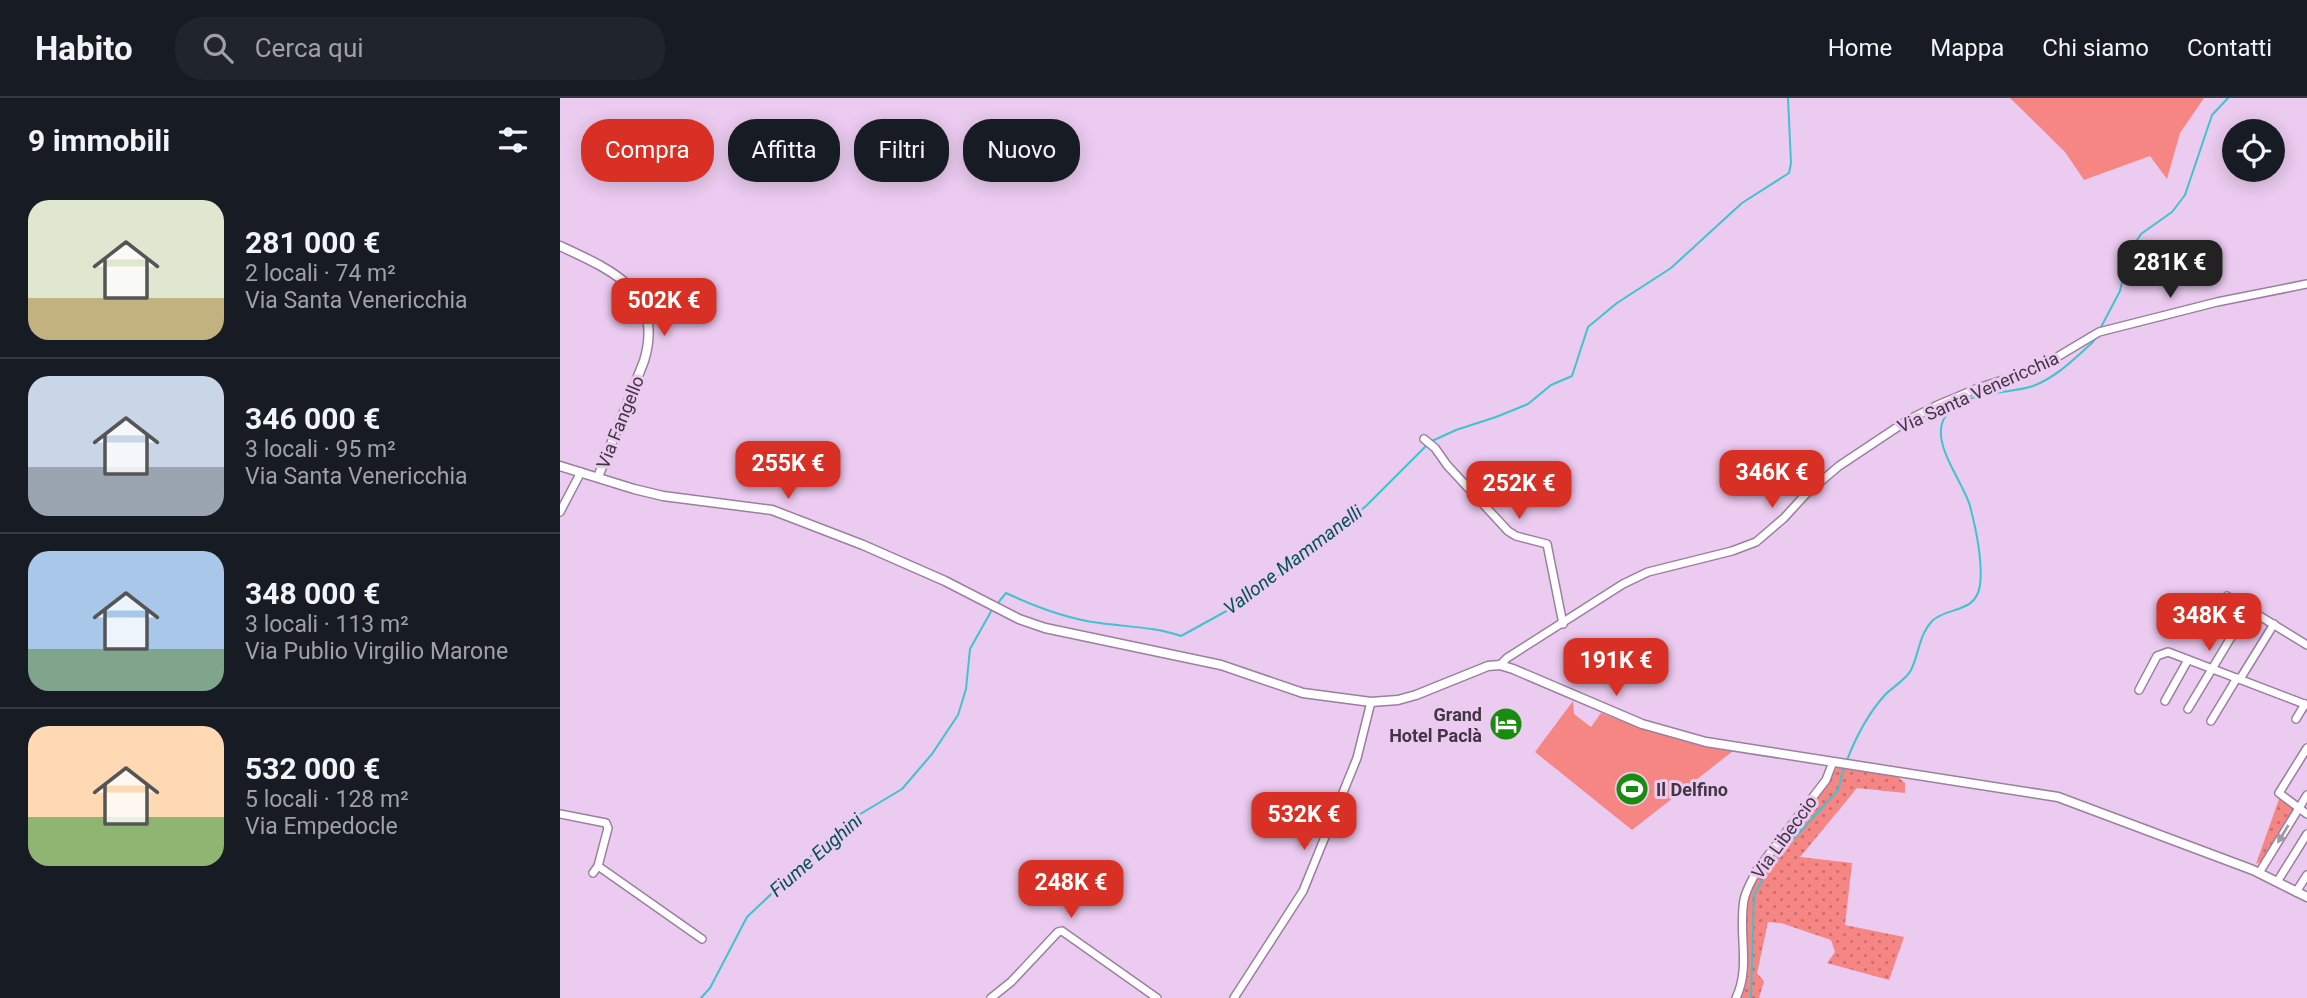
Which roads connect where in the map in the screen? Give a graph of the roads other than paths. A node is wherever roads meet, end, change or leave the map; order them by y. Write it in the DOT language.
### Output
graph roads {
  1 [pos="560,246"];
  2 [pos="2307,284"];
  3 [pos="1424,439"];
  4 [pos="560,466"];
  5 [pos="581,472"];
  6 [pos="598,477"];
  7 [pos="560,512"];
  8 [pos="2227,596"];
  9 [pos="2248,609"];
  10 [pos="1563,624"];
  11 [pos="2274,624"];
  12 [pos="2306,642"];
  13 [pos="2188,660"];
  14 [pos="1500,665"];
  15 [pos="2213,669"];
  16 [pos="2238,678"];
  17 [pos="2138,690"];
  18 [pos="2165,701"];
  19 [pos="1371,702"];
  20 [pos="2306,704"];
  21 [pos="2188,709"];
  22 [pos="2296,719"];
  23 [pos="2211,721"];
  24 [pos="2307,748"];
  25 [pos="1833,762"];
  26 [pos="2307,796"];
  27 [pos="2299,808"];
  28 [pos="560,814"];
  29 [pos="2307,814"];
  30 [pos="2307,834"];
  31 [pos="2259,873"];
  32 [pos="2307,875"];
  33 [pos="2277,882"];
  34 [pos="2296,892"];
  35 [pos="2307,897"];
  36 [pos="702,939"];
  37 [pos="992,998"];
  38 [pos="1157,998"];
  39 [pos="1234,998"];
  40 [pos="1736,998"];
  1 -- 6 [label="street, Via Fangello"];
  2 -- 10 [label="street, Via Santa Venericchia"];
  3 -- 10 [label="street"];
  4 -- 5 [label="street"];
  5 -- 6 [label="street"];
  5 -- 7 [label="street"];
  6 -- 19 [label="street"];
  8 -- 9 [label="street"];
  9 -- 11 [label="street"];
  9 -- 15 [label="street"];
  10 -- 14 [label="street, Via Santa Venericchia"];
  11 -- 12 [label="street"];
  11 -- 16 [label="street"];
  13 -- 15 [label="street"];
  13 -- 17 [label="street"];
  13 -- 18 [label="street"];
  14 -- 19 [label="street"];
  14 -- 25 [label="street"];
  15 -- 16 [label="street"];
  15 -- 21 [label="street"];
  16 -- 20 [label="street"];
  16 -- 23 [label="street"];
  19 -- 39 [label="street"];
  20 -- 22 [label="street"];
  24 -- 27 [label="street"];
  25 -- 31 [label="street"];
  25 -- 40 [label="street, Via Libeccio"];
  26 -- 27 [label="street"];
  27 -- 29 [label="street"];
  27 -- 31 [label="street, one-way"];
  28 -- 36 [label="street"];
  30 -- 33 [label="street"];
  31 -- 33 [label="street"];
  32 -- 34 [label="street"];
  33 -- 34 [label="street"];
  34 -- 35 [label="street"];
  37 -- 38 [label="street"];
}
